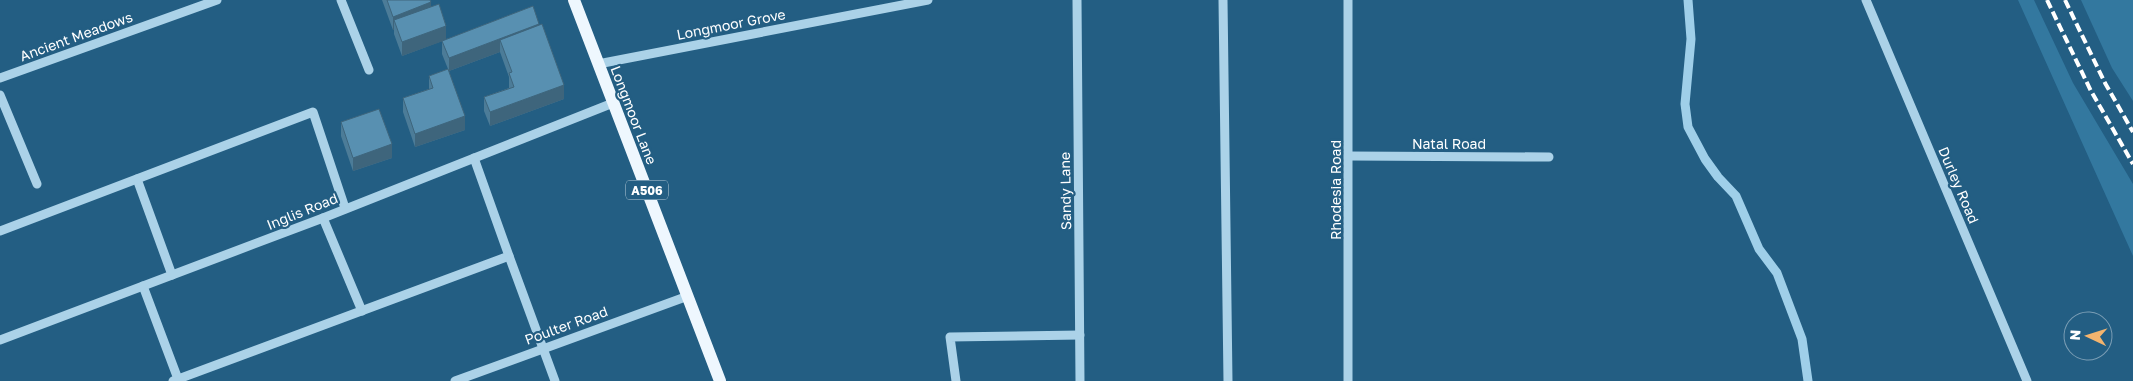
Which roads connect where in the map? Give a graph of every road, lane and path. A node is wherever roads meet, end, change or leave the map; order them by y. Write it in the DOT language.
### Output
graph roads {
  1 [pos="217,0"];
  2 [pos="341,0"];
  3 [pos="574,0"];
  4 [pos="928,0"];
  5 [pos="1077,0"];
  6 [pos="1223,0"];
  7 [pos="1348,0"];
  8 [pos="1866,0"];
  9 [pos="598,64"];
  10 [pos="370,70"];
  11 [pos="0,78"];
  12 [pos="0,94"];
  13 [pos="613,103"];
  14 [pos="1349,156"];
  15 [pos="1549,157"];
  16 [pos="474,158"];
  17 [pos="137,179"];
  18 [pos="37,184"];
  19 [pos="345,208"];
  20 [pos="323,218"];
  21 [pos="0,231"];
  22 [pos="509,256"];
  23 [pos="172,275"];
  24 [pos="143,286"];
  25 [pos="688,296"];
  26 [pos="362,310"];
  27 [pos="1080,336"];
  28 [pos="0,340"];
  29 [pos="542,348"];
  30 [pos="175,380"];
  31 [pos="455,381"];
  32 [pos="555,381"];
  33 [pos="720,381"];
  34 [pos="956,381"];
  35 [pos="1080,381"];
  36 [pos="1228,381"];
  37 [pos="1348,381"];
  38 [pos="2027,381"];
  1 -- 11 [label="street, Ancient Meadows"];
  2 -- 10 [label="street"];
  3 -- 9 [label="main road, Longmoor Lane / A506"];
  4 -- 9 [label="street, Longmoor Grove"];
  5 -- 27 [label="street, Sandy Lane"];
  6 -- 36 [label="street"];
  7 -- 14 [label="street, Rhodesia Road"];
  8 -- 38 [label="street, Durley Road"];
  9 -- 13 [label="main road, Longmoor Lane / A506"];
  12 -- 18 [label="street"];
  13 -- 16 [label="street, Inglis Road"];
  13 -- 25 [label="main road, Longmoor Lane / A506"];
  14 -- 15 [label="street, Natal Road"];
  14 -- 37 [label="street, Rhodesia Road"];
  16 -- 19 [label="street, Inglis Road"];
  16 -- 22 [label="street"];
  17 -- 19 [label="street"];
  17 -- 21 [label="street"];
  17 -- 23 [label="street"];
  19 -- 20 [label="street, Inglis Road"];
  20 -- 23 [label="street, Inglis Road"];
  20 -- 26 [label="street"];
  22 -- 26 [label="street"];
  22 -- 29 [label="street"];
  23 -- 24 [label="street, Inglis Road"];
  24 -- 28 [label="street, Inglis Road"];
  24 -- 30 [label="street"];
  25 -- 29 [label="street, Poulter Road"];
  25 -- 33 [label="main road, Longmoor Lane / A506"];
  26 -- 30 [label="street"];
  27 -- 34 [label="street"];
  27 -- 35 [label="street, Sandy Lane"];
  29 -- 31 [label="street, Poulter Road"];
  29 -- 32 [label="street"];
}
